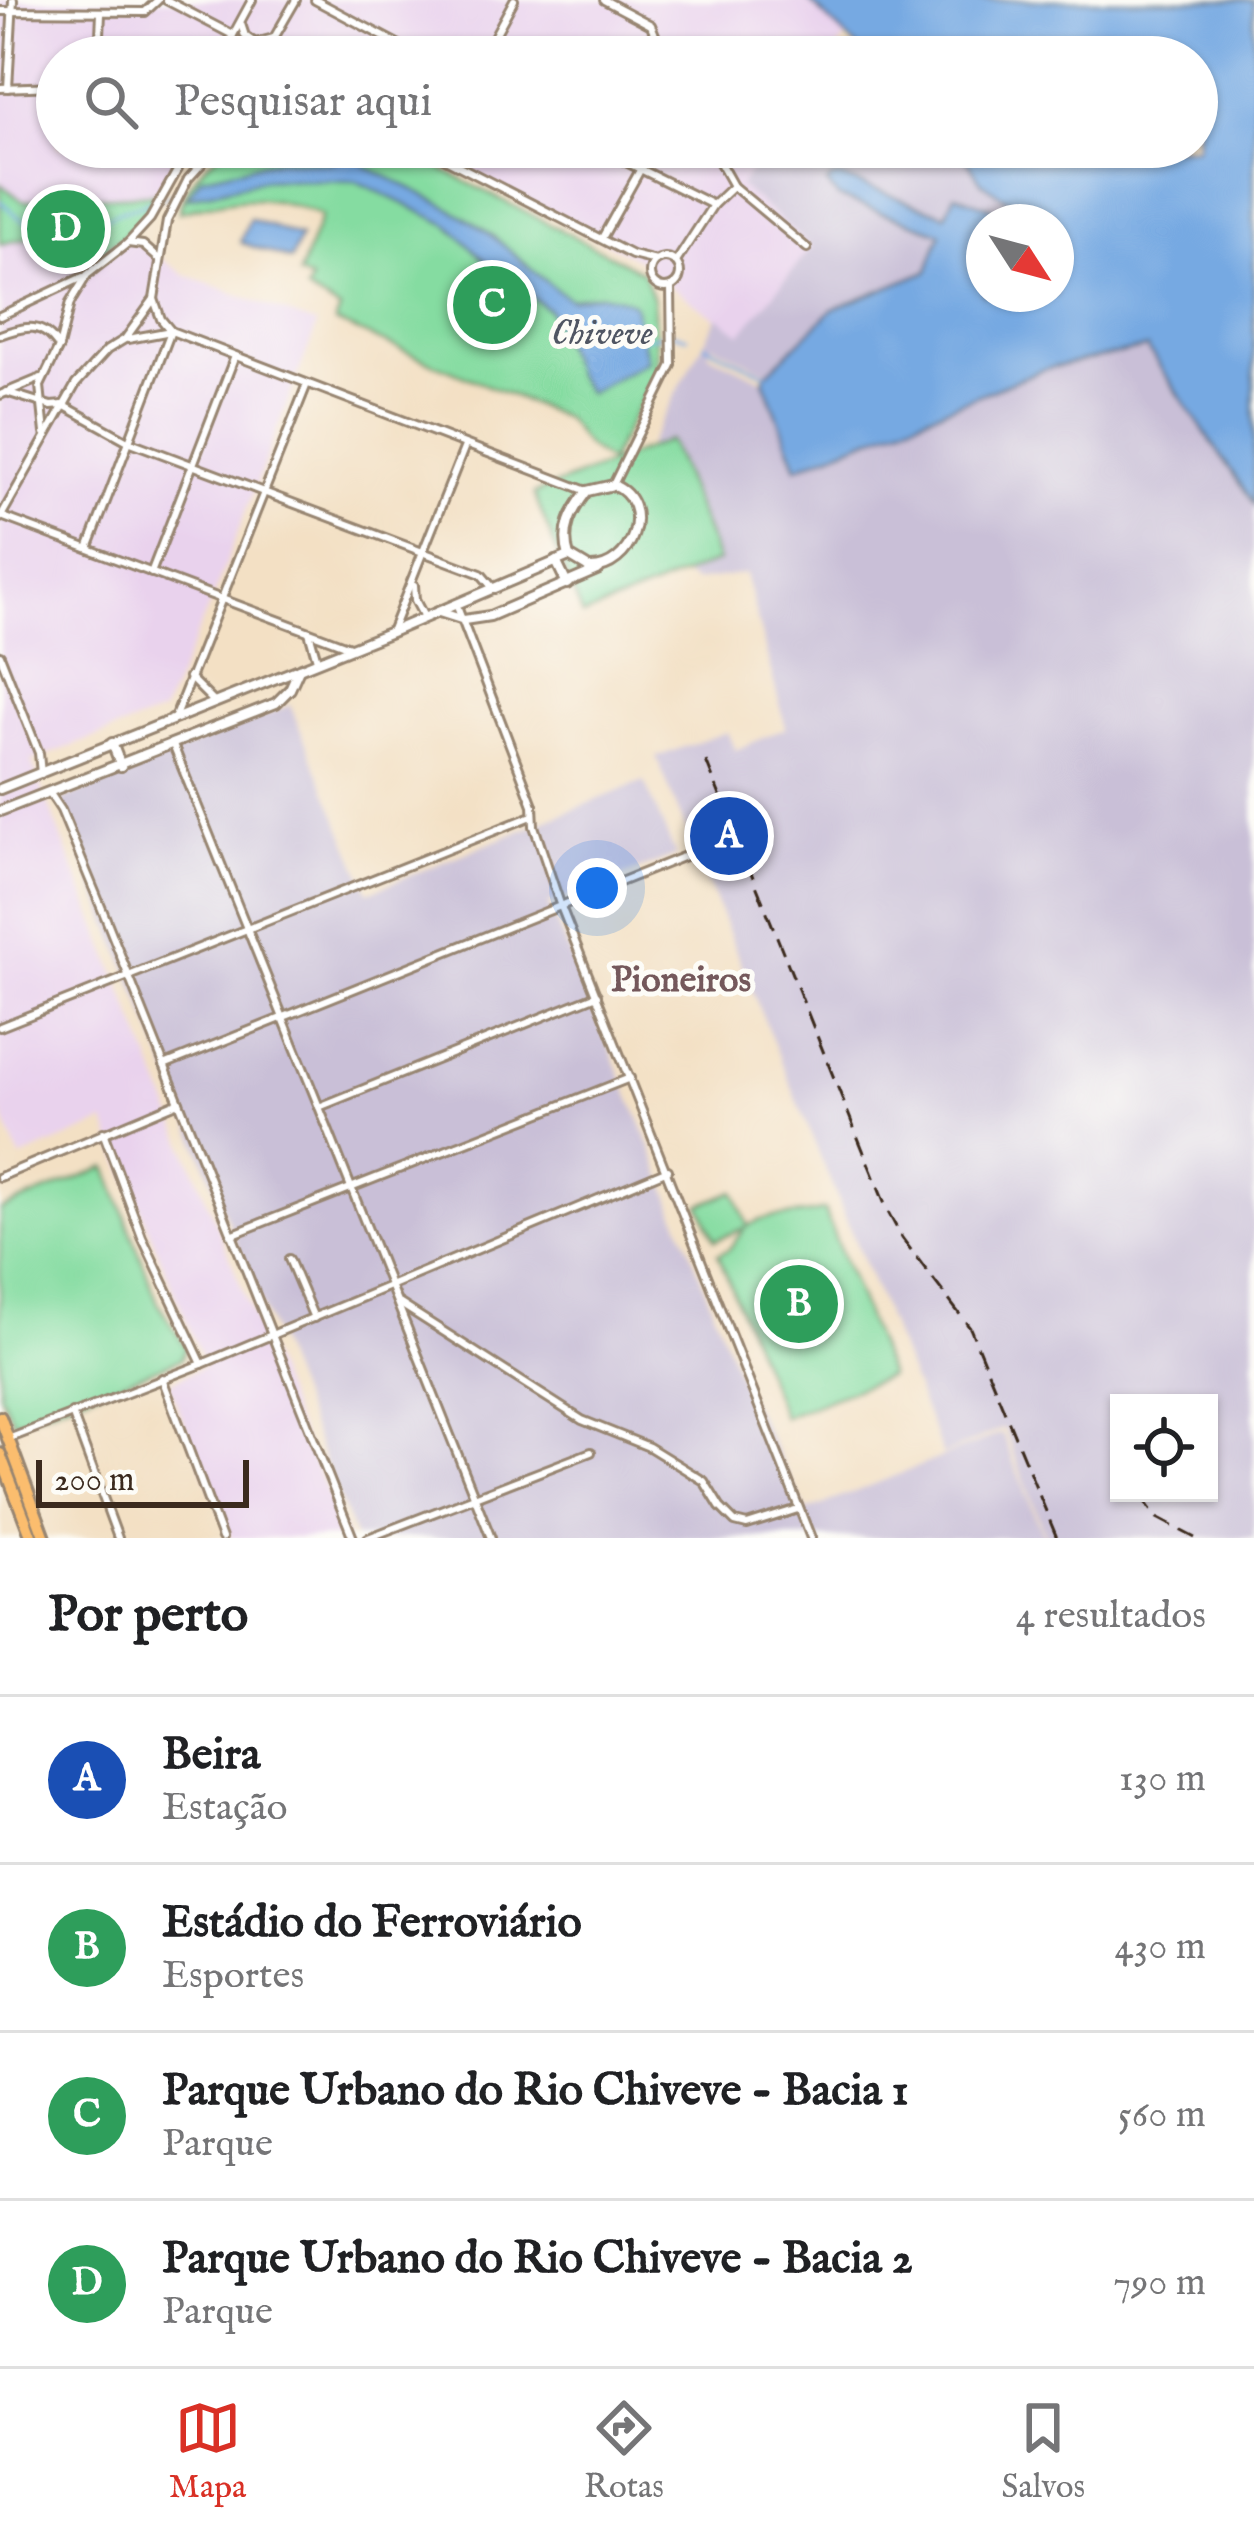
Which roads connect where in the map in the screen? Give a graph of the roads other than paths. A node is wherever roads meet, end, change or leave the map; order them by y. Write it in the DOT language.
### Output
graph roads {
  1 [pos="13,0"];
  2 [pos="162,0"];
  3 [pos="252,0"];
  4 [pos="295,0"];
  5 [pos="315,0"];
  6 [pos="514,0"];
  7 [pos="604,0"];
  8 [pos="5,11"];
  9 [pos="101,13"];
  10 [pos="240,22"];
  11 [pos="233,35"];
  12 [pos="100,36"];
  13 [pos="247,36"];
  14 [pos="275,36"];
  15 [pos="383,36"];
  16 [pos="494,36"];
  17 [pos="655,36"];
  18 [pos="36,87"];
  19 [pos="4,88"];
  20 [pos="178,168"];
  21 [pos="197,168"];
  22 [pos="469,168"];
  23 [pos="636,168"];
  24 [pos="723,168"];
  25 [pos="640,170"];
  26 [pos="733,186"];
  27 [pos="713,205"];
  28 [pos="602,238"];
  29 [pos="128,243"];
  30 [pos="807,248"];
  31 [pos="632,255"];
  32 [pos="161,261"];
  33 [pos="656,261"];
  34 [pos="676,262"];
  35 [pos="650,271"];
  36 [pos="87,275"];
  37 [pos="671,287"];
  38 [pos="661,288"];
  39 [pos="154,299"];
  40 [pos="670,308"];
  41 [pos="0,316"];
  42 [pos="171,331"];
  43 [pos="0,335"];
  44 [pos="125,339"];
  45 [pos="59,347"];
  46 [pos="235,356"];
  47 [pos="44,376"];
  48 [pos="307,383"];
  49 [pos="3,393"];
  50 [pos="42,402"];
  51 [pos="63,405"];
  52 [pos="45,436"];
  53 [pos="128,441"];
  54 [pos="466,446"];
  55 [pos="190,466"];
  56 [pos="613,485"];
  57 [pos="586,491"];
  58 [pos="261,493"];
  59 [pos="0,517"];
  60 [pos="88,547"];
  61 [pos="424,554"];
  62 [pos="569,556"];
  63 [pos="556,561"];
  64 [pos="600,568"];
  65 [pos="151,573"];
  66 [pos="414,581"];
  67 [pos="566,584"];
  68 [pos="493,588"];
  69 [pos="219,601"];
  70 [pos="456,604"];
  71 [pos="439,612"];
  72 [pos="425,618"];
  73 [pos="464,620"];
  74 [pos="309,632"];
  75 [pos="391,632"];
  76 [pos="350,647"];
  77 [pos="0,655"];
  78 [pos="317,660"];
  79 [pos="299,668"];
  80 [pos="189,677"];
  81 [pos="228,698"];
  82 [pos="215,704"];
  83 [pos="174,719"];
  84 [pos="236,719"];
  85 [pos="112,743"];
  86 [pos="173,745"];
  87 [pos="39,754"];
  88 [pos="121,766"];
  89 [pos="52,769"];
  90 [pos="41,774"];
  91 [pos="0,789"];
  92 [pos="54,790"];
  93 [pos="0,811"];
  94 [pos="533,815"];
  95 [pos="685,856"];
  96 [pos="560,904"];
  97 [pos="247,928"];
  98 [pos="128,976"];
  99 [pos="598,995"];
  100 [pos="284,1018"];
  101 [pos="0,1027"];
  102 [pos="164,1065"];
  103 [pos="630,1078"];
  104 [pos="178,1102"];
  105 [pos="319,1107"];
  106 [pos="104,1132"];
  107 [pos="668,1170"];
  108 [pos="0,1177"];
  109 [pos="351,1187"];
  110 [pos="231,1235"];
  111 [pos="289,1259"];
  112 [pos="390,1287"];
  113 [pos="396,1301"];
  114 [pos="314,1318"];
  115 [pos="272,1336"];
  116 [pos="202,1364"];
  117 [pos="162,1378"];
  118 [pos="72,1413"];
  119 [pos="0,1418"];
  120 [pos="8,1439"];
  121 [pos="591,1452"];
  122 [pos="0,1454"];
  123 [pos="3,1469"];
  124 [pos="474,1496"];
  125 [pos="800,1508"];
  126 [pos="32,1521"];
  127 [pos="32,1538"];
  128 [pos="45,1538"];
  129 [pos="118,1538"];
  130 [pos="222,1538"];
  131 [pos="353,1538"];
  132 [pos="368,1538"];
  133 [pos="491,1538"];
  134 [pos="811,1538"];
  1 -- 8 [label="street"];
  2 -- 9 [label="street"];
  2 -- 11 [label="street"];
  3 -- 10 [label="street"];
  4 -- 14 [label="street"];
  5 -- 15 [label="street"];
  6 -- 16 [label="street"];
  7 -- 17 [label="street"];
  8 -- 9 [label="street"];
  8 -- 19 [label="street"];
  9 -- 12 [label="street"];
  10 -- 11 [label="street"];
  10 -- 13 [label="street"];
  18 -- 19 [label="street"];
  20 -- 29 [label="street"];
  21 -- 32 [label="street"];
  22 -- 28 [label="street"];
  23 -- 25 [label="street"];
  24 -- 26 [label="street"];
  25 -- 27 [label="street"];
  25 -- 28 [label="street"];
  26 -- 27 [label="street"];
  26 -- 30 [label="street"];
  27 -- 34 [label="street"];
  28 -- 31 [label="street"];
  29 -- 32 [label="street"];
  29 -- 36 [label="street"];
  31 -- 33 [label="street"];
  31 -- 35 [label="street"];
  32 -- 39 [label="street"];
  33 -- 34 [label="street"];
  33 -- 35 [label="street"];
  34 -- 37 [label="street"];
  35 -- 38 [label="street"];
  36 -- 41 [label="street"];
  36 -- 45 [label="street"];
  37 -- 38 [label="street"];
  37 -- 40 [label="street"];
  38 -- 40 [label="street"];
  39 -- 42 [label="street"];
  39 -- 44 [label="street"];
  40 -- 56 [label="street"];
  42 -- 44 [label="street"];
  42 -- 46 [label="street"];
  42 -- 53 [label="street"];
  43 -- 45 [label="street"];
  44 -- 51 [label="street"];
  45 -- 47 [label="street"];
  46 -- 48 [label="street"];
  46 -- 55 [label="street"];
  47 -- 49 [label="street"];
  47 -- 50 [label="street"];
  48 -- 54 [label="street"];
  48 -- 58 [label="street"];
  49 -- 50 [label="street"];
  50 -- 51 [label="street"];
  50 -- 52 [label="street"];
  51 -- 52 [label="street"];
  51 -- 53 [label="street"];
  52 -- 59 [label="street"];
  53 -- 55 [label="street"];
  53 -- 60 [label="street"];
  54 -- 57 [label="street"];
  54 -- 61 [label="street"];
  55 -- 58 [label="street"];
  55 -- 65 [label="street"];
  56 -- 57 [label="street"];
  56 -- 64 [label="street"];
  57 -- 62 [label="street"];
  58 -- 61 [label="street"];
  58 -- 69 [label="street"];
  59 -- 60 [label="street"];
  60 -- 65 [label="street"];
  61 -- 66 [label="street"];
  61 -- 68 [label="street"];
  62 -- 63 [label="street"];
  62 -- 64 [label="street"];
  63 -- 67 [label="street"];
  63 -- 68 [label="street"];
  64 -- 67 [label="street"];
  65 -- 69 [label="street"];
  66 -- 72 [label="street"];
  66 -- 75 [label="street"];
  67 -- 73 [label="street"];
  68 -- 70 [label="street"];
  69 -- 74 [label="street"];
  69 -- 80 [label="street"];
  70 -- 71 [label="street"];
  70 -- 73 [label="street"];
  71 -- 72 [label="street"];
  71 -- 73 [label="street"];
  72 -- 75 [label="street"];
  73 -- 94 [label="street"];
  74 -- 76 [label="street"];
  74 -- 78 [label="street"];
  75 -- 76 [label="street"];
  76 -- 78 [label="street"];
  77 -- 87 [label="street"];
  78 -- 79 [label="street"];
  79 -- 81 [label="street"];
  79 -- 84 [label="street"];
  80 -- 82 [label="street"];
  80 -- 83 [label="street"];
  81 -- 82 [label="street"];
  81 -- 84 [label="street"];
  82 -- 83 [label="street"];
  83 -- 85 [label="street"];
  84 -- 86 [label="street"];
  85 -- 88 [label="street"];
  85 -- 89 [label="street"];
  86 -- 88 [label="street"];
  86 -- 97 [label="street"];
  87 -- 89 [label="street"];
  87 -- 90 [label="street"];
  88 -- 92 [label="street"];
  89 -- 90 [label="street"];
  89 -- 92 [label="street"];
  90 -- 91 [label="street"];
  90 -- 92 [label="street"];
  92 -- 93 [label="street"];
  92 -- 98 [label="street"];
  94 -- 96 [label="street"];
  94 -- 97 [label="street"];
  95 -- 96 [label="street"];
  96 -- 99 [label="street"];
  96 -- 100 [label="street"];
  97 -- 98 [label="street"];
  97 -- 100 [label="street"];
  98 -- 101 [label="street"];
  98 -- 102 [label="street"];
  99 -- 103 [label="street"];
  99 -- 105 [label="street"];
  100 -- 102 [label="street"];
  100 -- 105 [label="street"];
  102 -- 104 [label="street"];
  103 -- 107 [label="street"];
  103 -- 109 [label="street"];
  104 -- 106 [label="street"];
  104 -- 110 [label="street"];
  105 -- 109 [label="street"];
  106 -- 108 [label="street"];
  106 -- 116 [label="street"];
  107 -- 112 [label="street"];
  107 -- 125 [label="street"];
  109 -- 110 [label="street"];
  109 -- 112 [label="street"];
  110 -- 115 [label="street"];
  111 -- 114 [label="street"];
  112 -- 113 [label="street"];
  112 -- 114 [label="street"];
  113 -- 124 [label="street"];
  113 -- 125 [label="street"];
  114 -- 115 [label="street"];
  115 -- 116 [label="street"];
  115 -- 131 [label="street"];
  116 -- 117 [label="street"];
  117 -- 118 [label="street"];
  117 -- 130 [label="street"];
  118 -- 120 [label="street"];
  118 -- 129 [label="street"];
  119 -- 120 [label="highway"];
  120 -- 126 [label="highway"];
  121 -- 124 [label="street"];
  122 -- 123 [label="highway"];
  123 -- 126 [label="highway"];
  124 -- 132 [label="street"];
  124 -- 133 [label="street"];
  125 -- 134 [label="street"];
  126 -- 127 [label="highway"];
  126 -- 128 [label="highway"];
}
